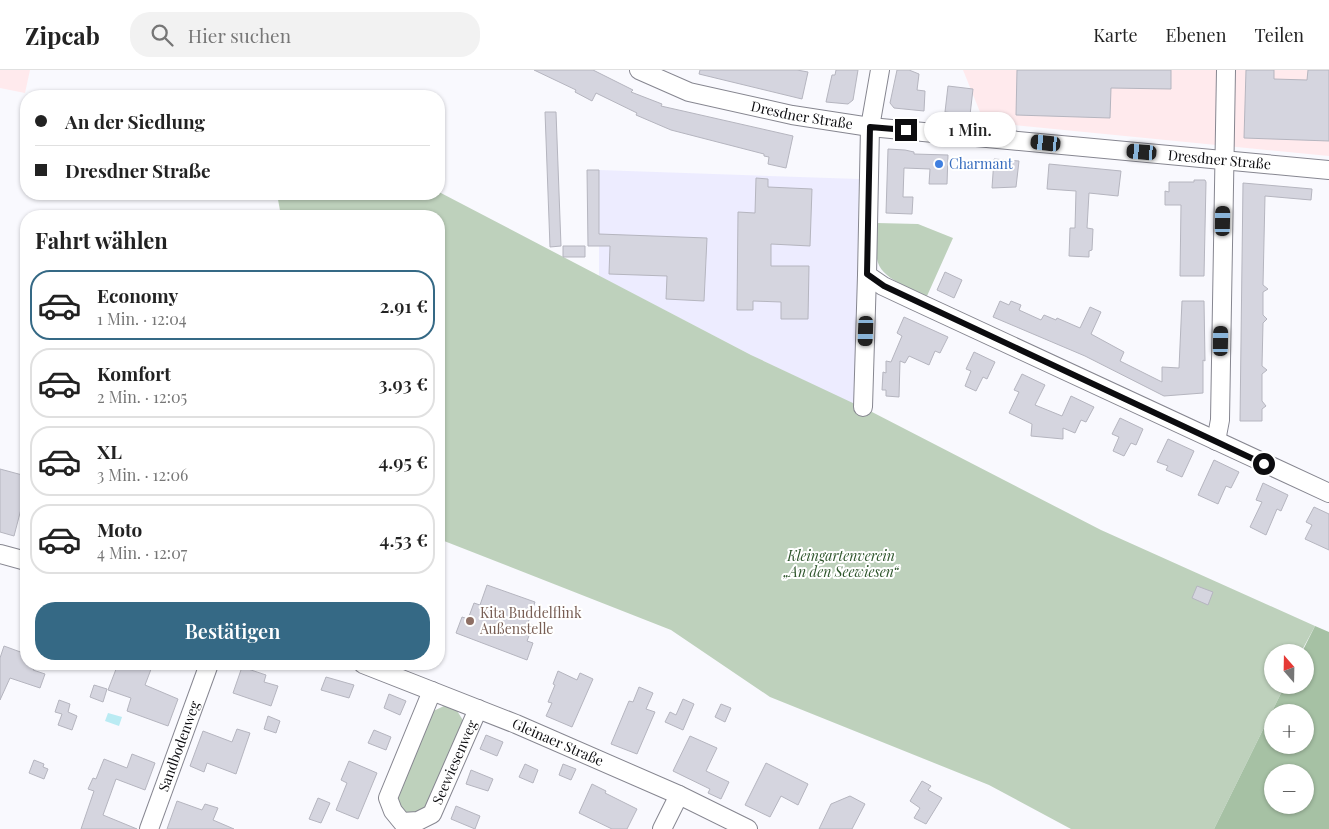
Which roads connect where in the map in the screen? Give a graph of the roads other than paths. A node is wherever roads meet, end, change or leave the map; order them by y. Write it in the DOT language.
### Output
graph roads {
  1 [pos="639,70"];
  2 [pos="880,70"];
  3 [pos="1226,70"];
  4 [pos="870,127"];
  5 [pos="1224,160"];
  6 [pos="1329,170"];
  7 [pos="867,274"];
  8 [pos="863,407"];
  9 [pos="1216,442"];
  10 [pos="1329,494"];
  11 [pos="1,556"];
  12 [pos="20,560"];
  13 [pos="207,670"];
  14 [pos="378,670"];
  15 [pos="432,691"];
  16 [pos="478,709"];
  17 [pos="679,795"];
  18 [pos="401,826"];
  19 [pos="149,829"];
  20 [pos="662,829"];
  21 [pos="748,829"];
  1 -- 4 [label="street, Dresdner Straße"];
  2 -- 4 [label="street"];
  3 -- 5 [label="street"];
  4 -- 5 [label="street, Dresdner Straße"];
  4 -- 7 [label="street"];
  5 -- 6 [label="street, Dresdner Straße"];
  5 -- 9 [label="street"];
  7 -- 8 [label="street"];
  7 -- 9 [label="street"];
  9 -- 10 [label="street"];
  11 -- 12 [label="street"];
  13 -- 19 [label="street, Sandbodenweg"];
  14 -- 15 [label="street, Gleinaer Straße"];
  15 -- 16 [label="street, Gleinaer Straße"];
  15 -- 18 [label="street, Seewiesenweg"];
  16 -- 17 [label="street, Gleinaer Straße"];
  16 -- 18 [label="street, Seewiesenweg"];
  17 -- 20 [label="street"];
  17 -- 21 [label="street, Gleinaer Straße"];
}
